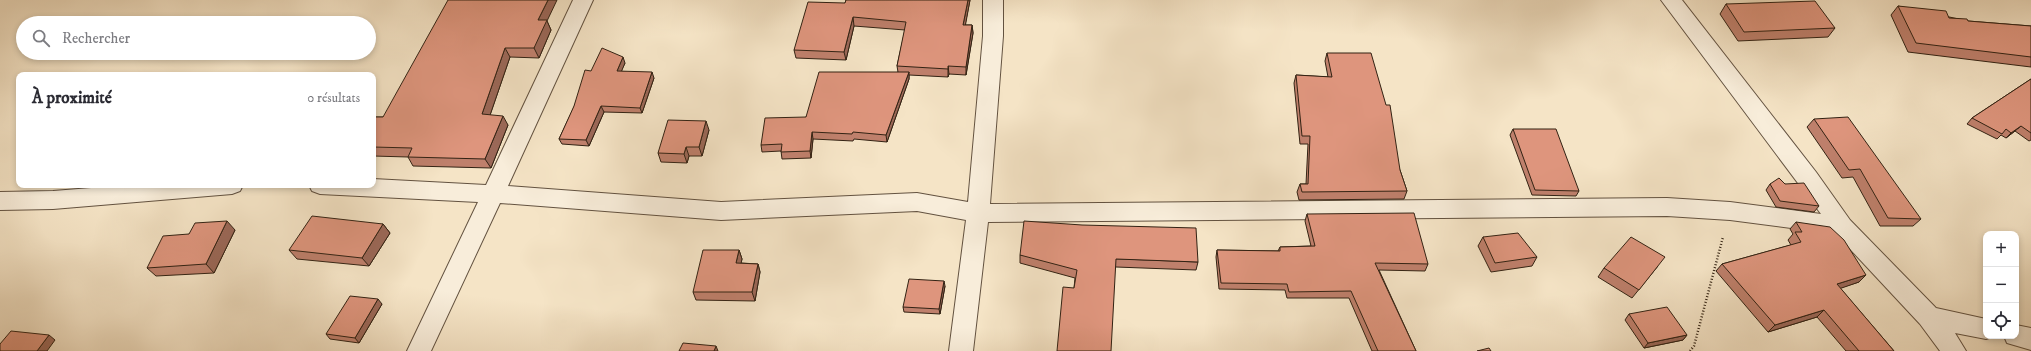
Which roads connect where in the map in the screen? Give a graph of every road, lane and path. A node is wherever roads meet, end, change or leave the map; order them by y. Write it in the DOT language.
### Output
graph roads {
  1 [pos="582,0"];
  2 [pos="992,0"];
  3 [pos="1671,0"];
  4 [pos="196,188"];
  5 [pos="376,188"];
  6 [pos="494,194"];
  7 [pos="0,201"];
  8 [pos="1730,212"];
  9 [pos="978,213"];
  10 [pos="1842,226"];
  11 [pos="1929,317"];
  12 [pos="1983,328"];
  13 [pos="2019,337"];
  14 [pos="2031,339"];
  15 [pos="419,351"];
  16 [pos="961,351"];
  17 [pos="1690,351"];
  18 [pos="1954,351"];
  1 -- 6 [label="street"];
  2 -- 9 [label="street"];
  3 -- 10 [label="street"];
  4 -- 7 [label="street"];
  5 -- 6 [label="street"];
  6 -- 9 [label="street"];
  6 -- 15 [label="street"];
  8 -- 9 [label="street"];
  8 -- 10 [label="street"];
  8 -- 17 [label="path"];
  9 -- 16 [label="street"];
  10 -- 11 [label="street"];
  11 -- 12 [label="street"];
  11 -- 18 [label="street"];
  13 -- 14 [label="street"];
}
